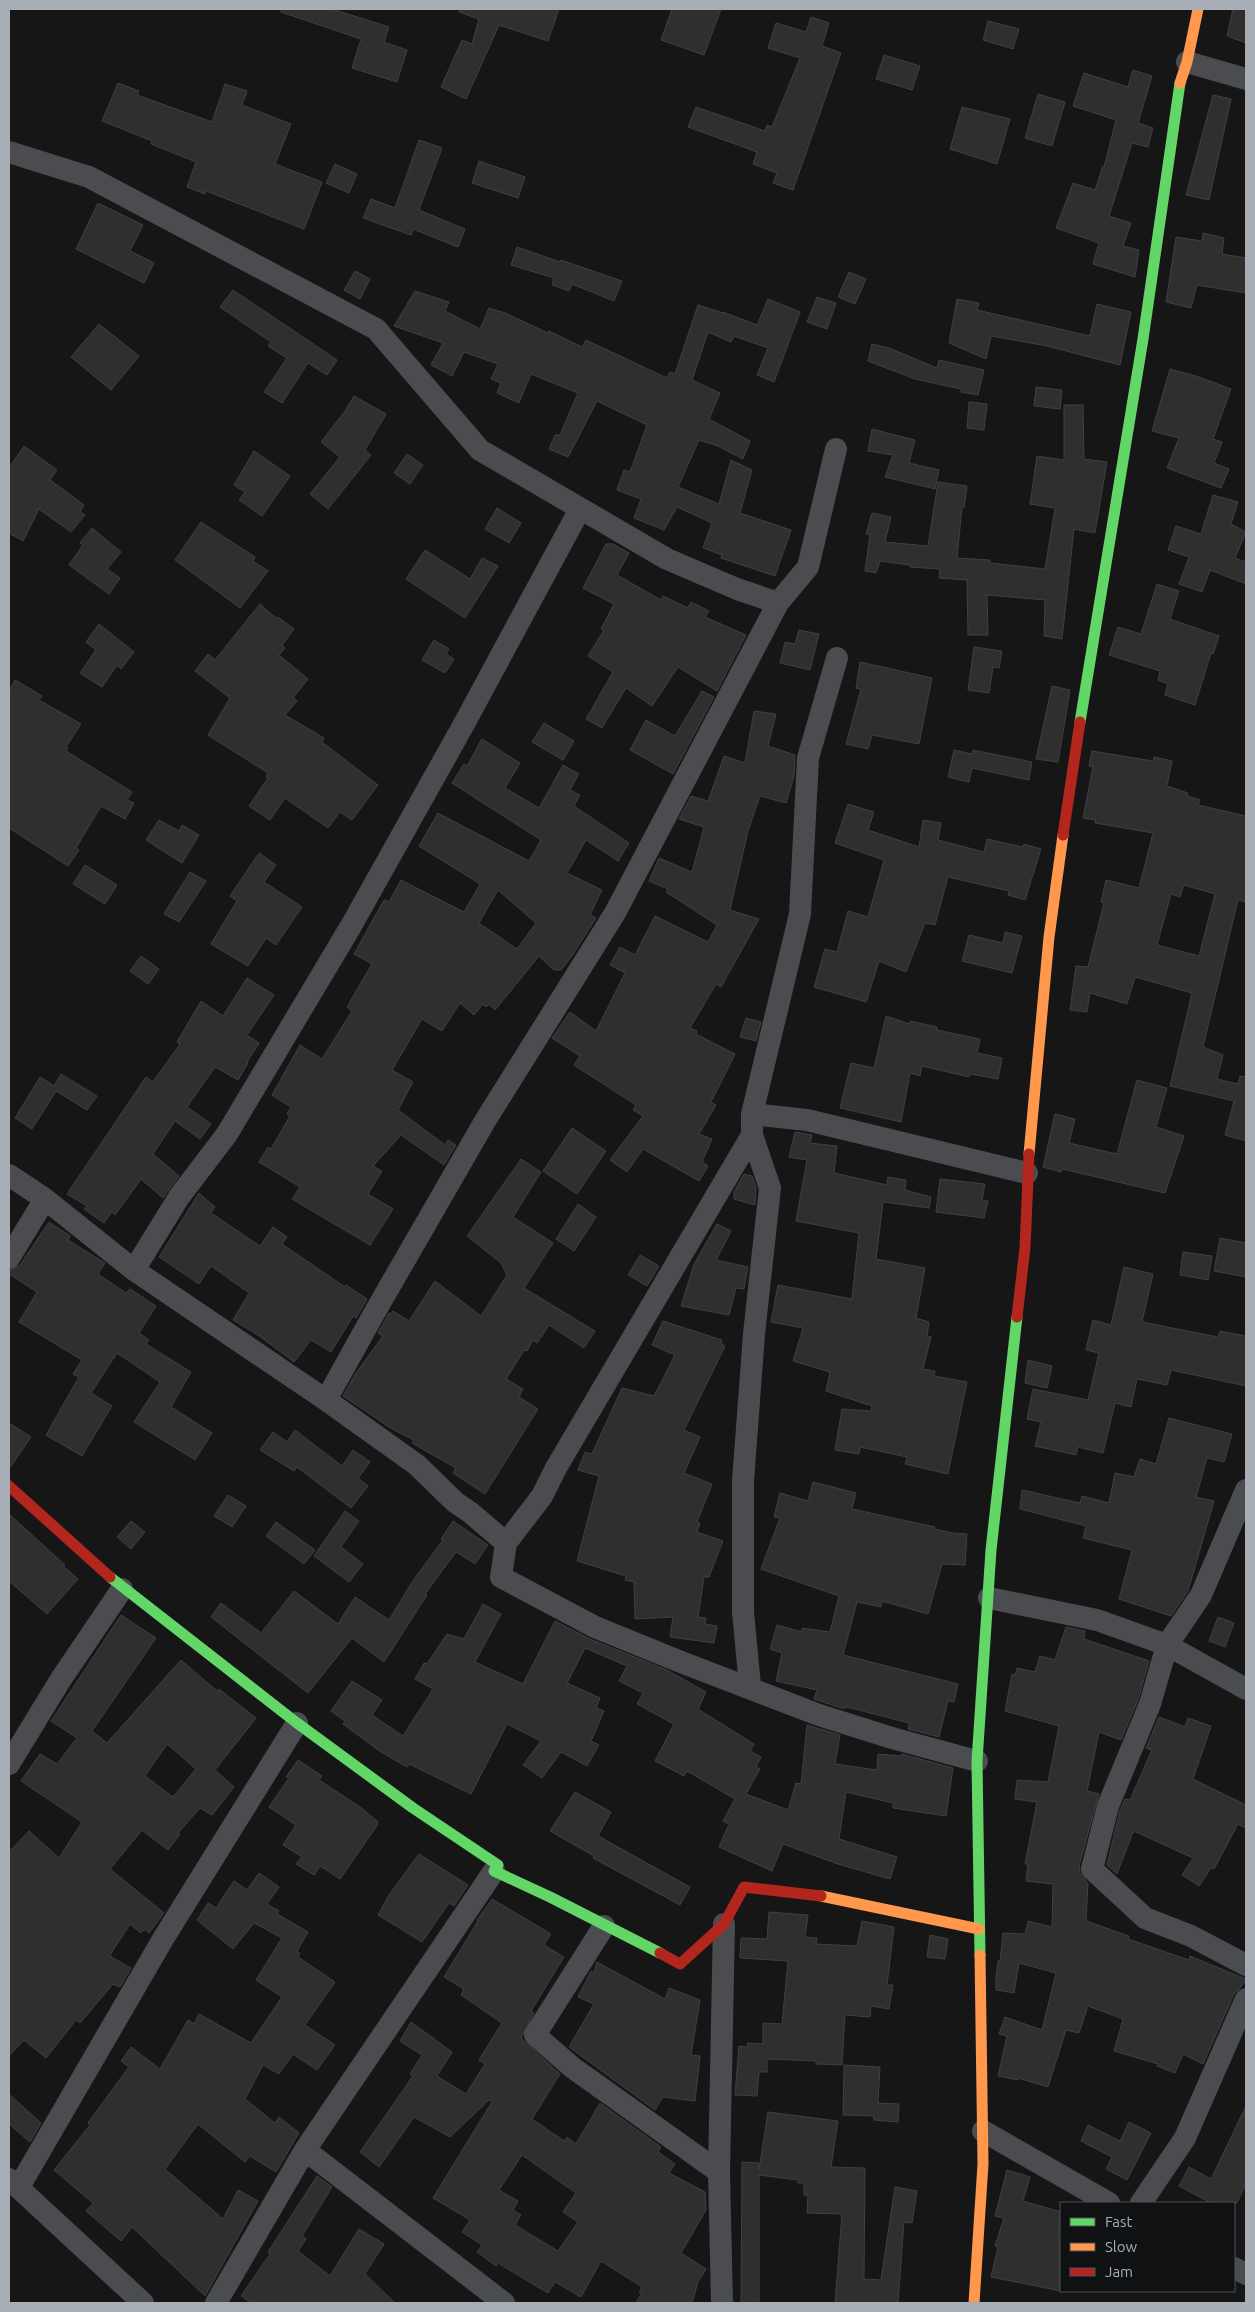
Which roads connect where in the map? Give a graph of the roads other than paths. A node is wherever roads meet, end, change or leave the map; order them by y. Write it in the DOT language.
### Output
graph roads {
  1 [pos="1198,9"];
  2 [pos="1187,62"];
  3 [pos="1246,79"];
  4 [pos="9,152"];
  5 [pos="836,449"];
  6 [pos="580,508"];
  7 [pos="778,603"];
  8 [pos="837,658"];
  9 [pos="752,1124"];
  10 [pos="1028,1173"];
  11 [pos="9,1175"];
  12 [pos="45,1199"];
  13 [pos="9,1258"];
  14 [pos="134,1270"];
  15 [pos="326,1400"];
  16 [pos="9,1486"];
  17 [pos="1246,1490"];
  18 [pos="506,1544"];
  19 [pos="122,1589"];
  20 [pos="989,1598"];
  21 [pos="1167,1646"];
  22 [pos="750,1686"];
  23 [pos="1246,1689"];
  24 [pos="297,1723"];
  25 [pos="977,1760"];
  26 [pos="9,1764"];
  27 [pos="494,1871"];
  28 [pos="724,1924"];
  29 [pos="604,1926"];
  30 [pos="979,1929"];
  31 [pos="1246,1965"];
  32 [pos="1246,1999"];
  33 [pos="1242,2022"];
  34 [pos="983,2131"];
  35 [pos="305,2150"];
  36 [pos="719,2172"];
  37 [pos="14,2183"];
  38 [pos="1107,2202"];
  39 [pos="1142,2202"];
  40 [pos="143,2303"];
  41 [pos="216,2303"];
  42 [pos="504,2303"];
  43 [pos="722,2303"];
  44 [pos="974,2303"];
  1 -- 2 [label="street"];
  2 -- 3 [label="street"];
  2 -- 10 [label="street"];
  4 -- 6 [label="street"];
  5 -- 7 [label="street"];
  6 -- 7 [label="street"];
  6 -- 14 [label="street"];
  7 -- 15 [label="street"];
  8 -- 9 [label="street"];
  9 -- 10 [label="street"];
  9 -- 18 [label="street"];
  9 -- 22 [label="street"];
  10 -- 20 [label="street"];
  11 -- 12 [label="street"];
  12 -- 13 [label="street"];
  12 -- 14 [label="street"];
  14 -- 15 [label="street"];
  15 -- 18 [label="street"];
  16 -- 19 [label="street"];
  17 -- 21 [label="street"];
  18 -- 22 [label="street"];
  19 -- 24 [label="street"];
  19 -- 26 [label="street"];
  20 -- 21 [label="street"];
  20 -- 25 [label="street"];
  21 -- 23 [label="street"];
  21 -- 31 [label="street"];
  22 -- 25 [label="street"];
  24 -- 27 [label="street"];
  24 -- 37 [label="street"];
  25 -- 30 [label="street"];
  27 -- 29 [label="street"];
  27 -- 35 [label="street"];
  28 -- 29 [label="street"];
  28 -- 30 [label="street"];
  28 -- 36 [label="street"];
  29 -- 36 [label="street"];
  30 -- 34 [label="street"];
  32 -- 33 [label="street"];
  33 -- 39 [label="street"];
  34 -- 38 [label="street"];
  34 -- 44 [label="street"];
  35 -- 41 [label="street"];
  35 -- 42 [label="street"];
  36 -- 43 [label="street"];
  37 -- 40 [label="street"];
}
